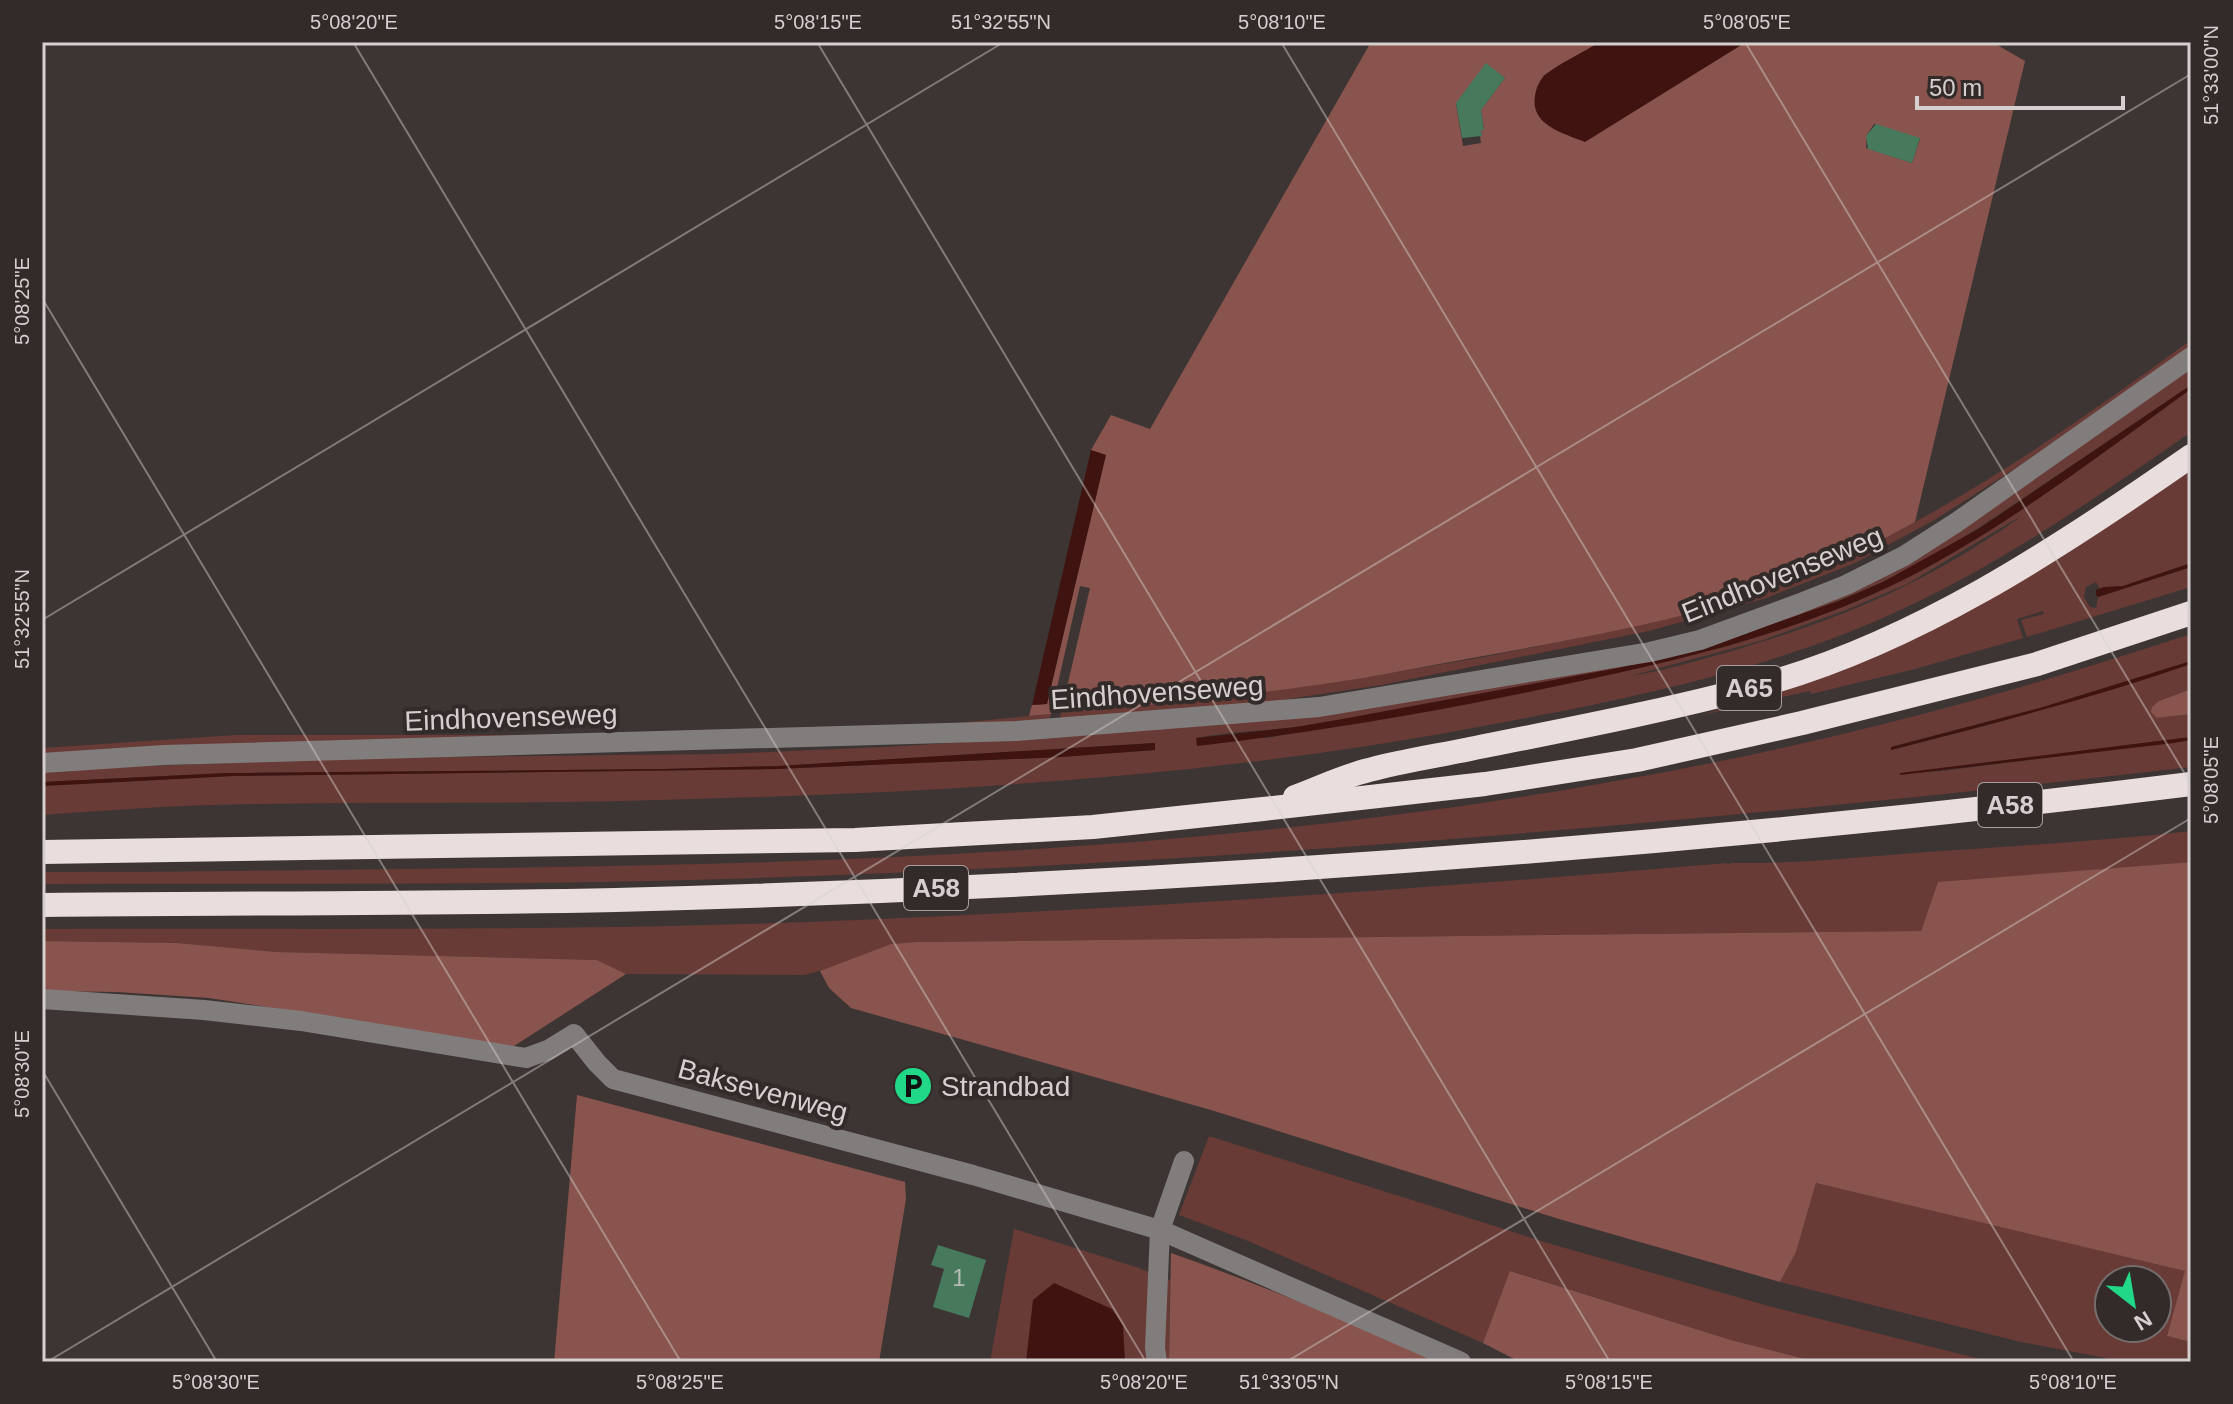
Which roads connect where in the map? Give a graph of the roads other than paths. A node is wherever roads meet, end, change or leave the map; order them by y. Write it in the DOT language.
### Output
graph roads {
  1 [pos="2191,357"];
  2 [pos="2191,456"];
  3 [pos="2191,613"];
  4 [pos="42,763"];
  5 [pos="2191,784"];
  6 [pos="1263,809"];
  7 [pos="42,852"];
  8 [pos="42,905"];
  9 [pos="42,999"];
  10 [pos="1184,1161"];
  11 [pos="1160,1230"];
  12 [pos="1157,1362"];
  13 [pos="1461,1362"];
  1 -- 4 [label="street, Eindhovenseweg"];
  2 -- 6 [label="highway, A65"];
  3 -- 6 [label="highway, A58"];
  5 -- 8 [label="highway, A58"];
  6 -- 7 [label="highway, A58"];
  9 -- 11 [label="street, Baksevenweg"];
  10 -- 11 [label="street"];
  11 -- 12 [label="street"];
  11 -- 13 [label="street, Baksevenweg"];
}
